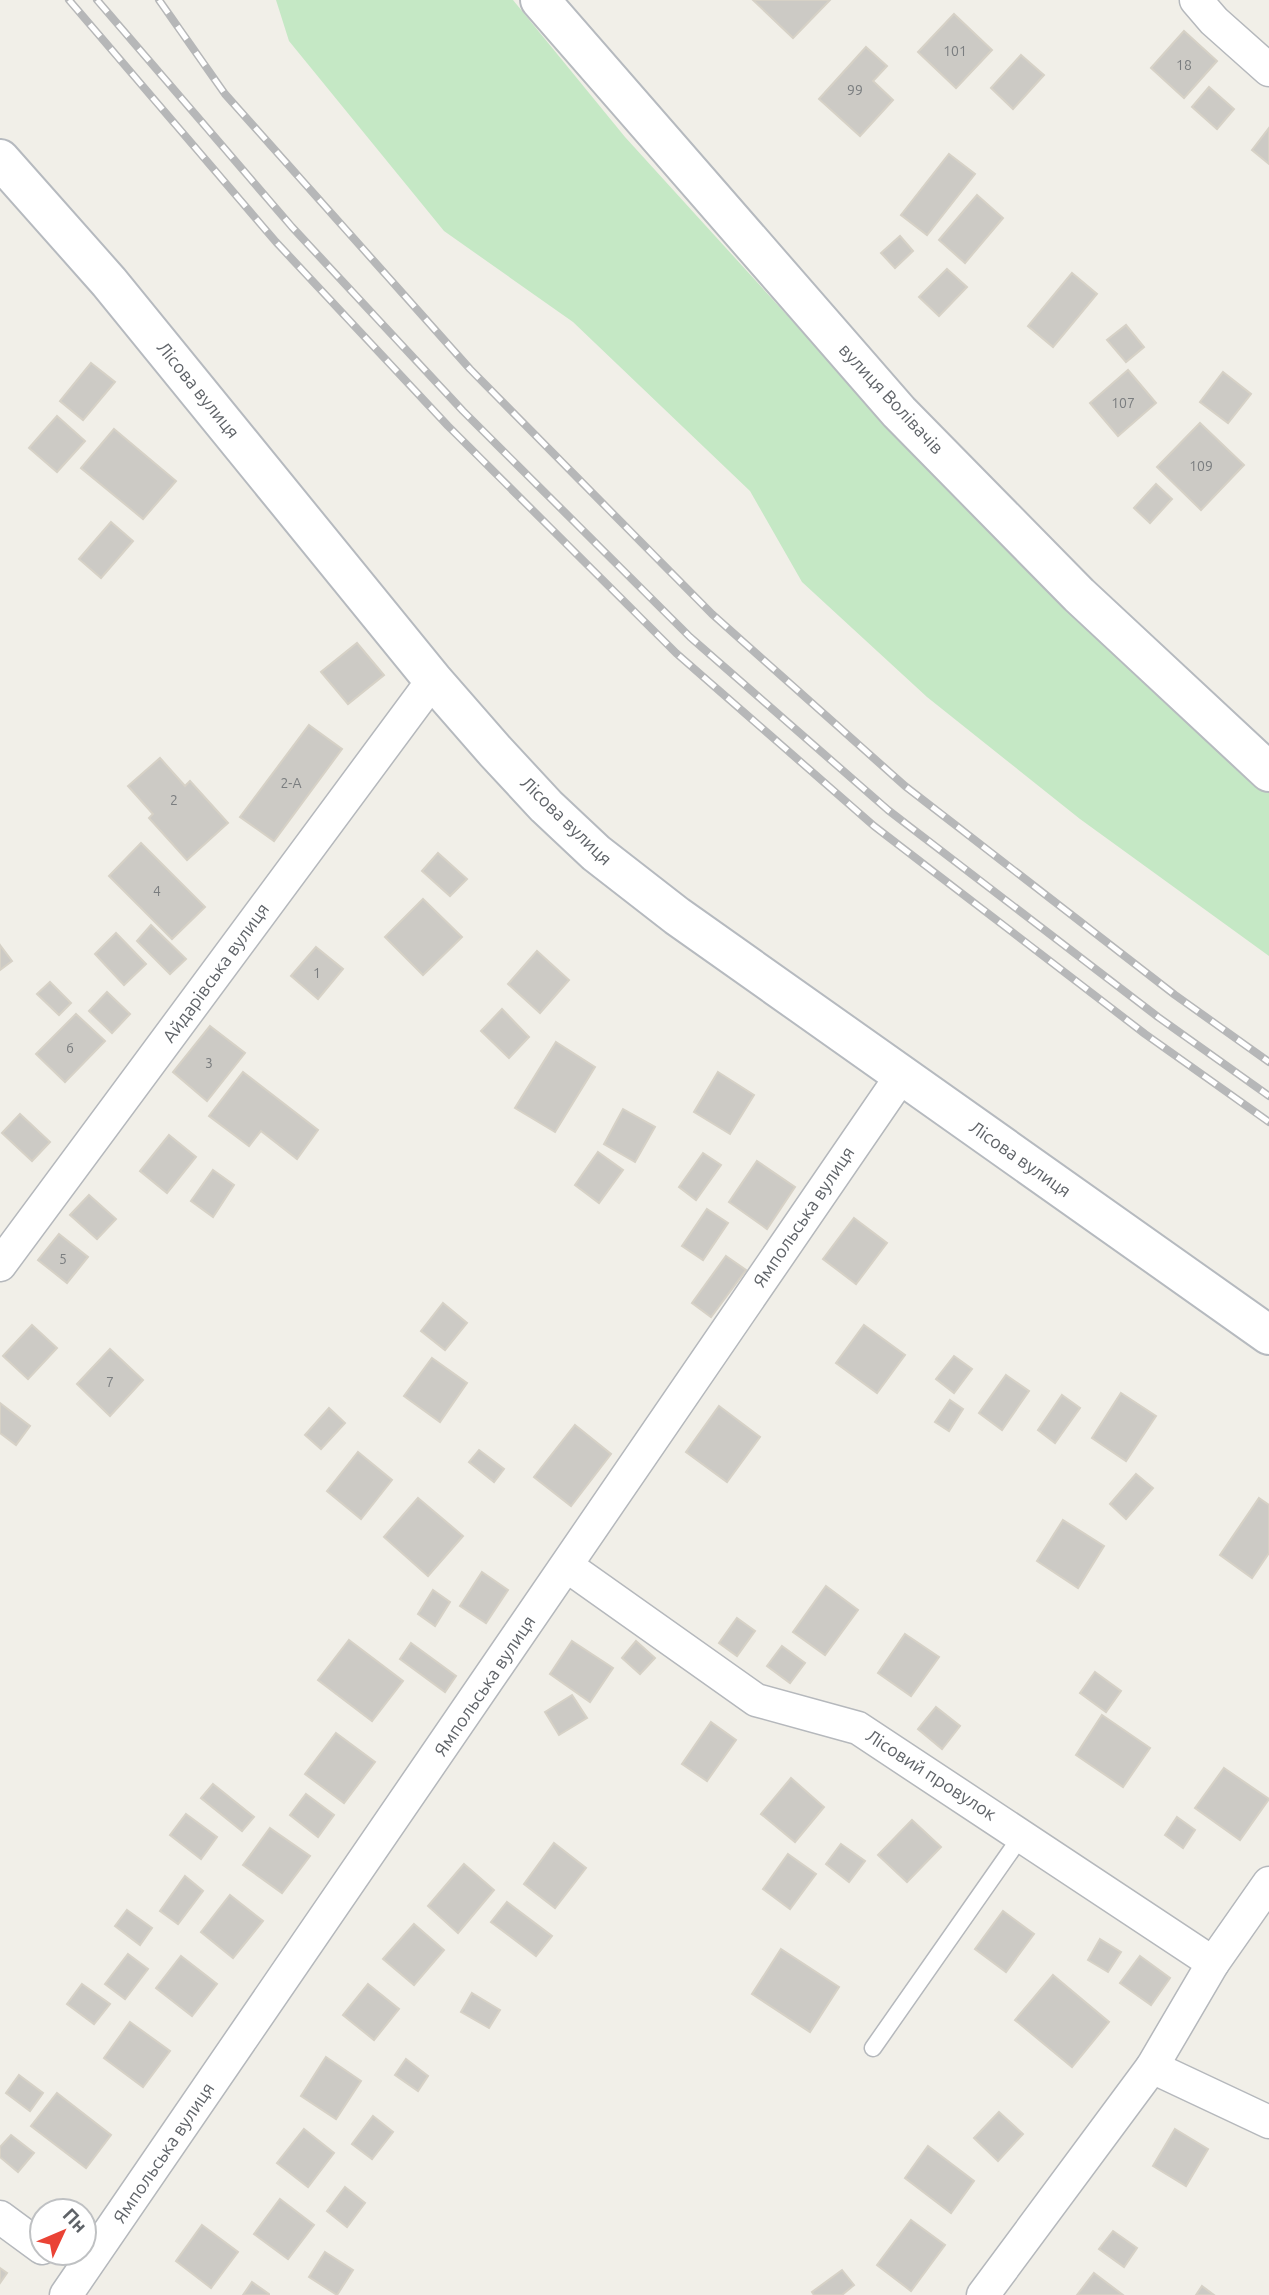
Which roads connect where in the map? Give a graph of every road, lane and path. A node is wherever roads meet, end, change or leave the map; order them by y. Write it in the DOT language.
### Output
graph roads {
  1 [pos="540,0"];
  2 [pos="1196,0"];
  3 [pos="1269,70"];
  4 [pos="0,159"];
  5 [pos="433,680"];
  6 [pos="1269,772"];
  7 [pos="902,1075"];
  8 [pos="0,1265"];
  9 [pos="1269,1335"];
  10 [pos="567,1566"];
  11 [pos="1022,1835"];
  12 [pos="1269,1883"];
  13 [pos="1213,1963"];
  14 [pos="873,2048"];
  15 [pos="1152,2067"];
  16 [pos="1269,2122"];
  17 [pos="0,2217"];
  18 [pos="28,2238"];
  19 [pos="59,2267"];
  20 [pos="73,2286"];
  21 [pos="984,2295"];
  1 -- 6 [label="street, вулиця Волівачів"];
  2 -- 3 [label="street"];
  4 -- 5 [label="street, Лісова вулиця"];
  5 -- 7 [label="street, Лісова вулиця"];
  5 -- 8 [label="street, Айдарівська вулиця"];
  7 -- 9 [label="street, Лісова вулиця"];
  7 -- 10 [label="street, Ямпольська вулиця"];
  10 -- 11 [label="street, Лісовий провулок"];
  10 -- 20 [label="street, Ямпольська вулиця"];
  11 -- 13 [label="street, Лісовий провулок"];
  11 -- 14 [label="lane"];
  12 -- 13 [label="street"];
  13 -- 15 [label="street"];
  15 -- 16 [label="street"];
  15 -- 21 [label="street"];
  17 -- 18 [label="street"];
  19 -- 20 [label="street"];
}
